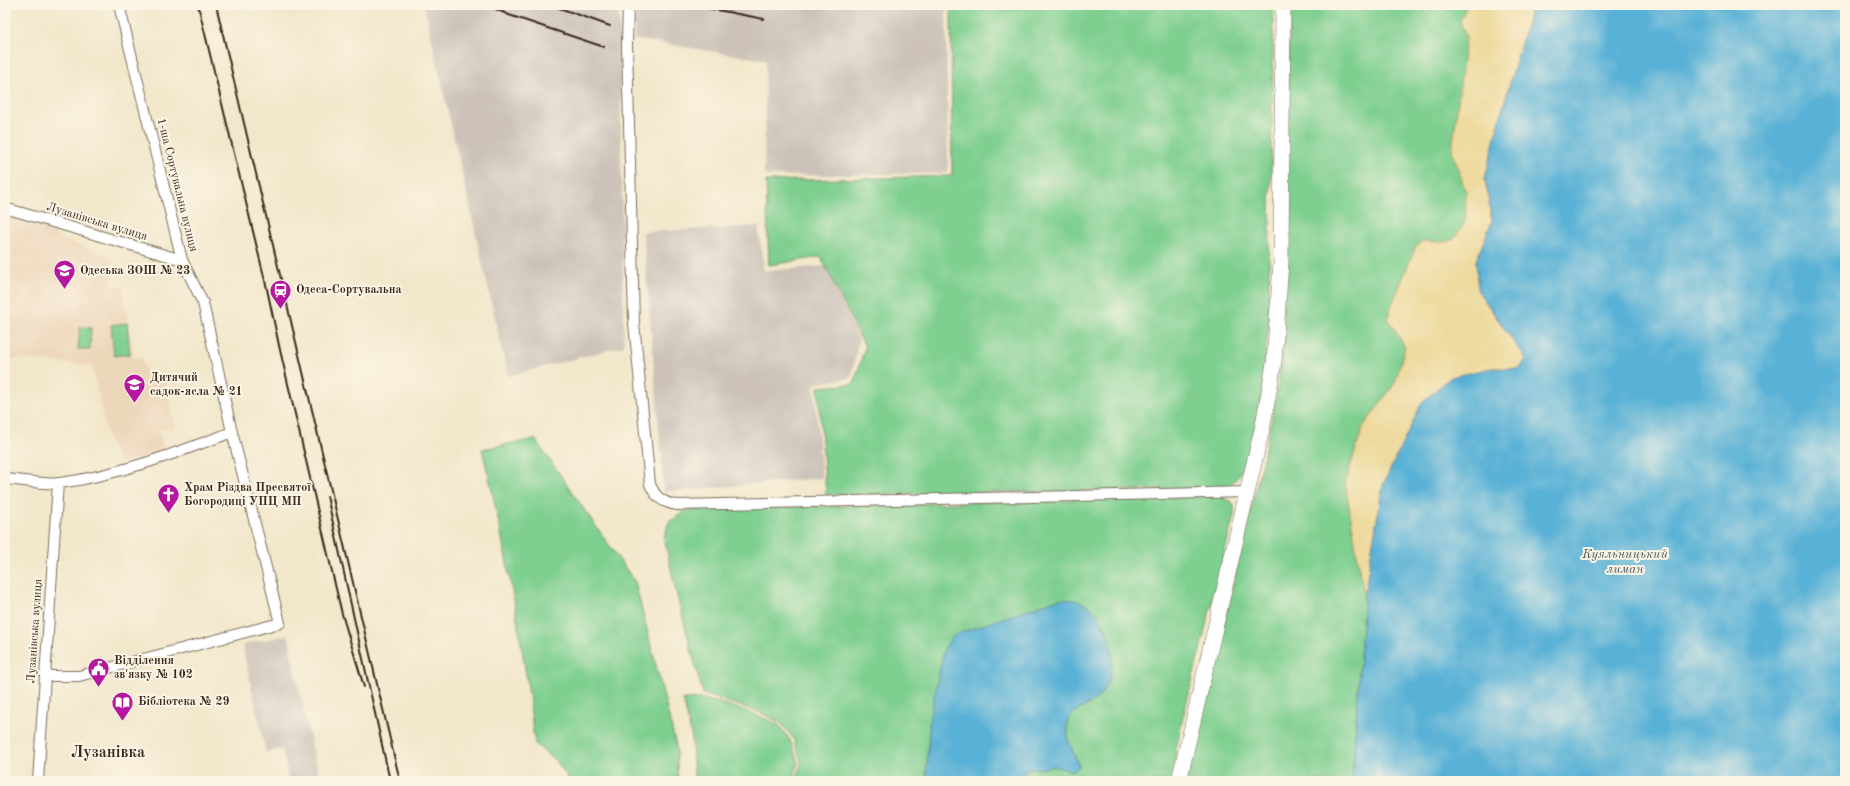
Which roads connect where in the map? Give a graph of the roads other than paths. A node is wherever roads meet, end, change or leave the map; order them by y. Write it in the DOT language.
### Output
graph roads {
  1 [pos="119,5"];
  2 [pos="628,5"];
  3 [pos="1283,5"];
  4 [pos="5,208"];
  5 [pos="182,260"];
  6 [pos="232,432"];
  7 [pos="5,479"];
  8 [pos="58,483"];
  9 [pos="1248,492"];
  10 [pos="45,676"];
  11 [pos="38,781"];
  12 [pos="1179,781"];
  1 -- 5 [label="street, 1-ша Сортувальна вулиця"];
  2 -- 9 [label="street"];
  3 -- 9 [label="highway"];
  4 -- 5 [label="street, Лузанівська вулиця"];
  5 -- 6 [label="street, 1-ша Сортувальна вулиця"];
  6 -- 8 [label="street"];
  6 -- 10 [label="street, 1-ша Сортувальна вулиця"];
  7 -- 8 [label="street"];
  8 -- 10 [label="street, Лузанівська вулиця"];
  9 -- 12 [label="highway"];
  10 -- 11 [label="street, Лузанівська вулиця"];
}
